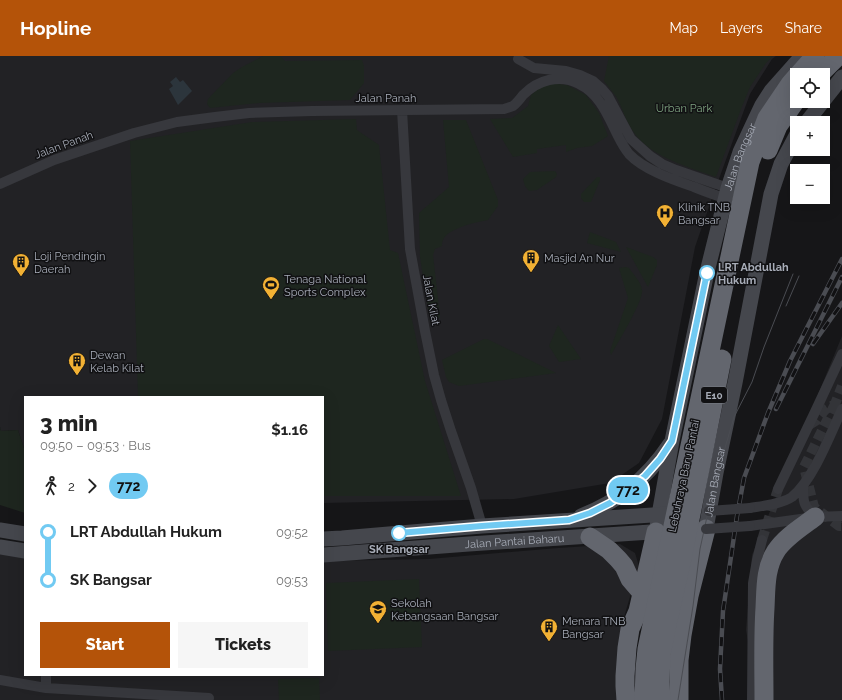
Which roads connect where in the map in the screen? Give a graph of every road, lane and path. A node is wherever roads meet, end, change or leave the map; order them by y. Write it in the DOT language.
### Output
graph roads {
  1 [pos="802,56"];
  2 [pos="815,56"];
  3 [pos="838,56"];
  4 [pos="518,59"];
  5 [pos="805,68"];
  6 [pos="826,68"];
  7 [pos="842,77"];
  8 [pos="790,84"];
  9 [pos="608,106"];
  10 [pos="791,108"];
  11 [pos="402,110"];
  12 [pos="811,116"];
  13 [pos="790,147"];
  14 [pos="0,184"];
  15 [pos="726,193"];
  16 [pos="842,354"];
  17 [pos="842,409"];
  18 [pos="672,441"];
  19 [pos="668,466"];
  20 [pos="716,473"];
  21 [pos="803,485"];
  22 [pos="778,488"];
  23 [pos="842,516"];
  24 [pos="815,517"];
  25 [pos="569,520"];
  26 [pos="707,520"];
  27 [pos="0,523"];
  28 [pos="657,523"];
  29 [pos="482,526"];
  30 [pos="0,530"];
  31 [pos="21,533"];
  32 [pos="590,537"];
  33 [pos="324,539"];
  34 [pos="762,540"];
  35 [pos="0,547"];
  36 [pos="24,551"];
  37 [pos="324,555"];
  38 [pos="642,593"];
  39 [pos="689,596"];
  40 [pos="758,627"];
  41 [pos="46,676"];
  42 [pos="0,680"];
  43 [pos="46,688"];
  44 [pos="209,698"];
  45 [pos="626,700"];
  46 [pos="644,700"];
  47 [pos="661,700"];
  48 [pos="679,700"];
  49 [pos="752,700"];
  50 [pos="764,700"];
  1 -- 15 [label="main road, Jalan Bangsar"];
  2 -- 5 [label="highway, Lebuhraya Baru Pantai / E10"];
  3 -- 6 [label="highway"];
  4 -- 9 [label="street, Jalan Panah"];
  7 -- 12 [label="main road"];
  8 -- 46 [label="highway, Lebuhraya Baru Pantai / E10, bridge"];
  9 -- 11 [label="street, Jalan Panah"];
  9 -- 15 [label="street, Jalan Panah"];
  10 -- 47 [label="highway, Lebuhraya Baru Pantai / E10, bridge"];
  11 -- 14 [label="street, Jalan Panah"];
  11 -- 29 [label="street, Jalan Kilat"];
  13 -- 20 [label="main road, Jalan Bangsar"];
  15 -- 18 [label="main road, Jalan Bangsar"];
  16 -- 22 [label="street"];
  17 -- 21 [label="street"];
  18 -- 19 [label="main road, Jalan Bangsar"];
  18 -- 25 [label="main road"];
  19 -- 20 [label="main road"];
  19 -- 28 [label="main road, Jalan Bangsar"];
  20 -- 26 [label="main road, Jalan Bangsar"];
  21 -- 24 [label="street"];
  21 -- 26 [label="street, bridge"];
  23 -- 24 [label="street"];
  24 -- 26 [label="street, bridge"];
  24 -- 40 [label="highway"];
  25 -- 28 [label="main road, Jalan Pantai Baharu"];
  25 -- 29 [label="main road, Jalan Pantai Baharu"];
  26 -- 28 [label="main road, Jalan Pantai Baharu"];
  26 -- 39 [label="highway"];
  27 -- 31 [label="main road"];
  28 -- 32 [label="main road, Jalan Pantai Baharu"];
  28 -- 38 [label="highway"];
  29 -- 33 [label="main road, Jalan Pantai Baharu"];
  30 -- 31 [label="main road"];
  32 -- 37 [label="main road, Jalan Pantai Baharu"];
  32 -- 38 [label="highway"];
  34 -- 40 [label="street"];
  35 -- 36 [label="main road"];
  38 -- 39 [label="highway"];
  38 -- 45 [label="highway"];
  39 -- 48 [label="highway"];
  40 -- 49 [label="street"];
  40 -- 50 [label="highway"];
  41 -- 43 [label="street"];
  42 -- 43 [label="street"];
  43 -- 44 [label="street"];
}
